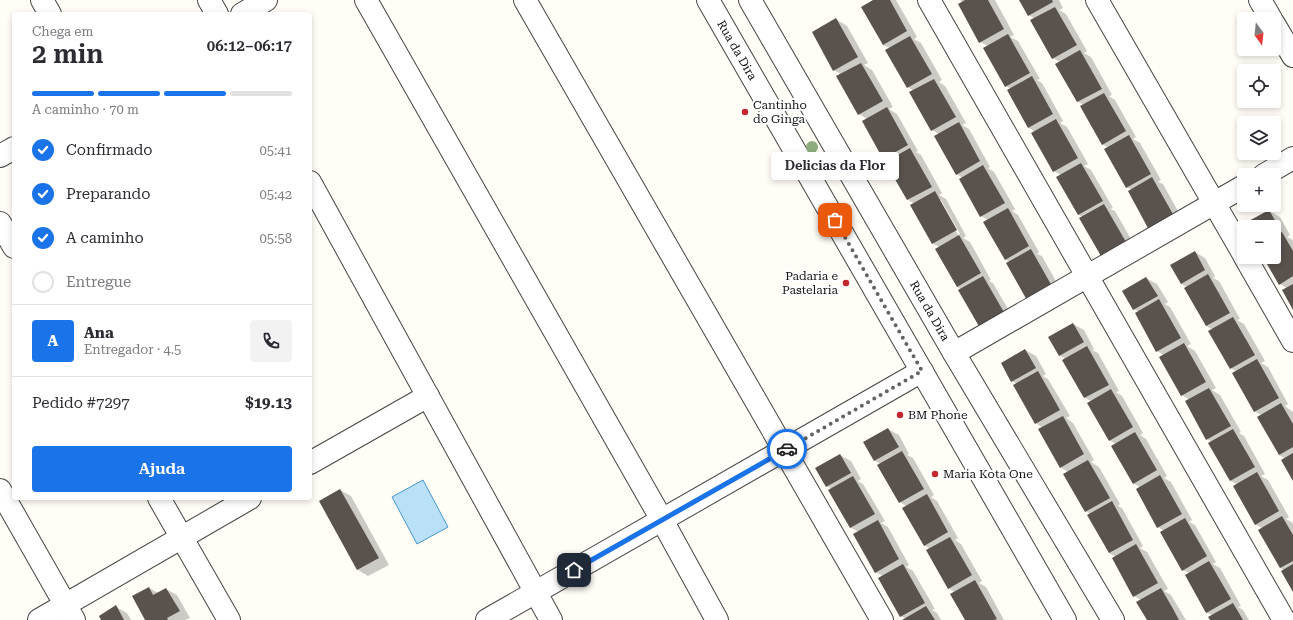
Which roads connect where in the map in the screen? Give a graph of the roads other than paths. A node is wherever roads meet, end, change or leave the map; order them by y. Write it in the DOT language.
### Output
graph roads {
  1 [pos="42,0"];
  2 [pos="209,0"];
  3 [pos="266,0"];
  4 [pos="366,0"];
  5 [pos="525,0"];
  6 [pos="708,0"];
  7 [pos="750,0"];
  8 [pos="929,0"];
  9 [pos="1097,0"];
  10 [pos="1260,0"];
  11 [pos="49,12"];
  12 [pos="216,12"];
  13 [pos="245,12"];
  14 [pos="1267,12"];
  15 [pos="1281,36"];
  16 [pos="1293,56"];
  17 [pos="12,149"];
  18 [pos="0,156"];
  19 [pos="1293,158"];
  20 [pos="1276,168"];
  21 [pos="312,186"];
  22 [pos="1237,190"];
  23 [pos="1214,203"];
  24 [pos="0,223"];
  25 [pos="12,244"];
  26 [pos="1237,244"];
  27 [pos="1249,264"];
  28 [pos="1088,276"];
  29 [pos="1293,342"];
  30 [pos="954,354"];
  31 [pos="922,371"];
  32 [pos="428,396"];
  33 [pos="784,450"];
  34 [pos="312,462"];
  35 [pos="0,490"];
  36 [pos="160,500"];
  37 [pos="247,500"];
  38 [pos="662,520"];
  39 [pos="182,537"];
  40 [pos="536,592"];
  41 [pos="70,612"];
  42 [pos="39,620"];
  43 [pos="229,620"];
  44 [pos="487,620"];
  45 [pos="551,620"];
  46 [pos="717,620"];
  47 [pos="882,620"];
  48 [pos="1065,620"];
  49 [pos="1113,620"];
  50 [pos="1284,620"];
  1 -- 11 [label="street"];
  2 -- 12 [label="street"];
  3 -- 13 [label="street"];
  4 -- 38 [label="street"];
  5 -- 33 [label="street"];
  6 -- 31 [label="street, Rua da Dira"];
  7 -- 30 [label="street, Rua da Dira"];
  8 -- 28 [label="street"];
  9 -- 23 [label="street"];
  10 -- 14 [label="street"];
  15 -- 16 [label="street"];
  17 -- 18 [label="street"];
  19 -- 20 [label="street"];
  21 -- 32 [label="street"];
  22 -- 23 [label="street"];
  23 -- 26 [label="street"];
  23 -- 28 [label="street"];
  24 -- 25 [label="street"];
  27 -- 29 [label="street"];
  28 -- 30 [label="street"];
  28 -- 50 [label="street"];
  30 -- 49 [label="street, Rua da Dira"];
  31 -- 33 [label="street"];
  31 -- 48 [label="street, Rua da Dira"];
  32 -- 34 [label="street"];
  32 -- 40 [label="street"];
  33 -- 38 [label="street"];
  33 -- 47 [label="street"];
  35 -- 41 [label="street"];
  36 -- 39 [label="street"];
  37 -- 39 [label="street"];
  38 -- 40 [label="street"];
  38 -- 46 [label="street"];
  39 -- 41 [label="street"];
  39 -- 43 [label="street"];
  40 -- 44 [label="street"];
  40 -- 45 [label="street"];
  41 -- 42 [label="street"];
}
